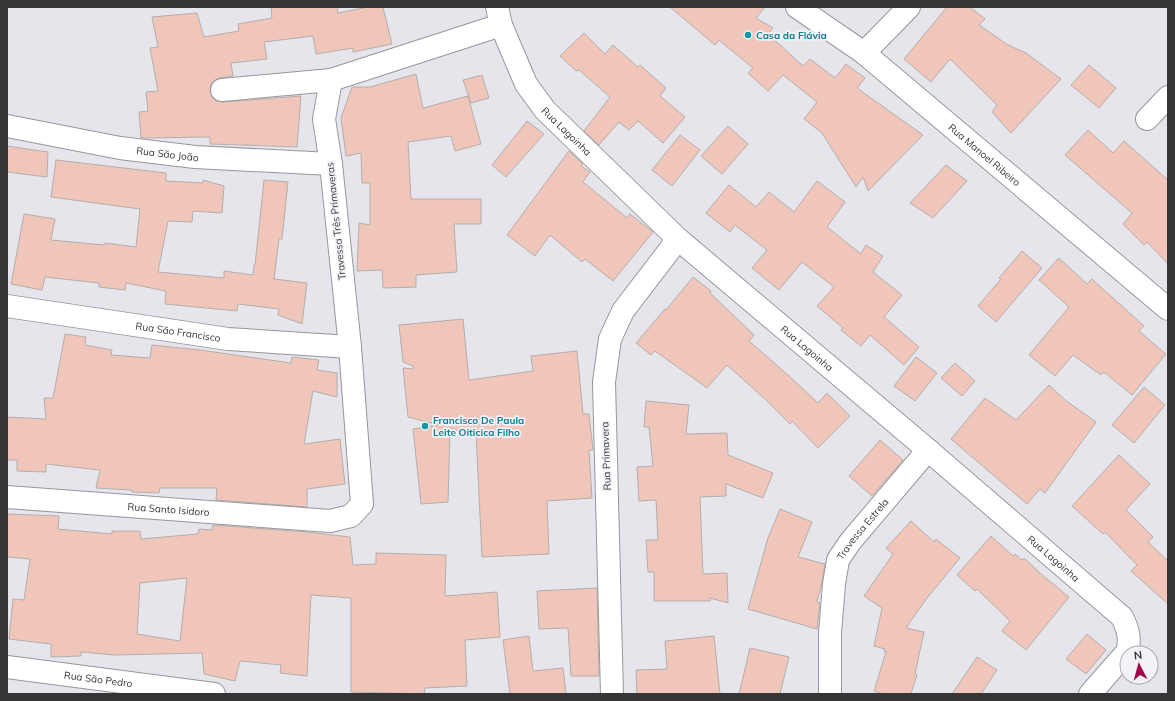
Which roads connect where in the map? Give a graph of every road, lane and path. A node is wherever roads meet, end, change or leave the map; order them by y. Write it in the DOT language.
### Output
graph roads {
  1 [pos="797,7"];
  2 [pos="909,7"];
  3 [pos="499,16"];
  4 [pos="864,53"];
  5 [pos="330,80"];
  6 [pos="222,90"];
  7 [pos="1168,97"];
  8 [pos="1147,119"];
  9 [pos="7,126"];
  10 [pos="331,164"];
  11 [pos="678,239"];
  12 [pos="7,306"];
  13 [pos="1168,309"];
  14 [pos="350,346"];
  15 [pos="928,450"];
  16 [pos="7,497"];
  17 [pos="330,521"];
  18 [pos="7,666"];
  19 [pos="214,694"];
  20 [pos="612,694"];
  21 [pos="830,694"];
  22 [pos="1090,694"];
  1 -- 4 [label="street, Rua Manoel Ribeiro"];
  2 -- 4 [label="street"];
  3 -- 5 [label="street"];
  3 -- 11 [label="street, Rua Lagoinha"];
  4 -- 13 [label="street, Rua Manoel Ribeiro"];
  5 -- 6 [label="street"];
  5 -- 10 [label="street, Travessa Três Primaveras"];
  7 -- 8 [label="street"];
  9 -- 10 [label="street, Rua São João"];
  10 -- 14 [label="street, Travessa Três Primaveras"];
  11 -- 15 [label="street, Rua Lagoinha"];
  11 -- 20 [label="street, Rua Primavera"];
  12 -- 14 [label="street, Rua São Francisco"];
  14 -- 17 [label="street, Travessa Três Primaveras"];
  15 -- 21 [label="street, Travessa Estrela"];
  15 -- 22 [label="street, Rua Lagoinha"];
  16 -- 17 [label="street, Rua Santo Isidoro"];
  18 -- 19 [label="street, Rua São Pedro"];
}
